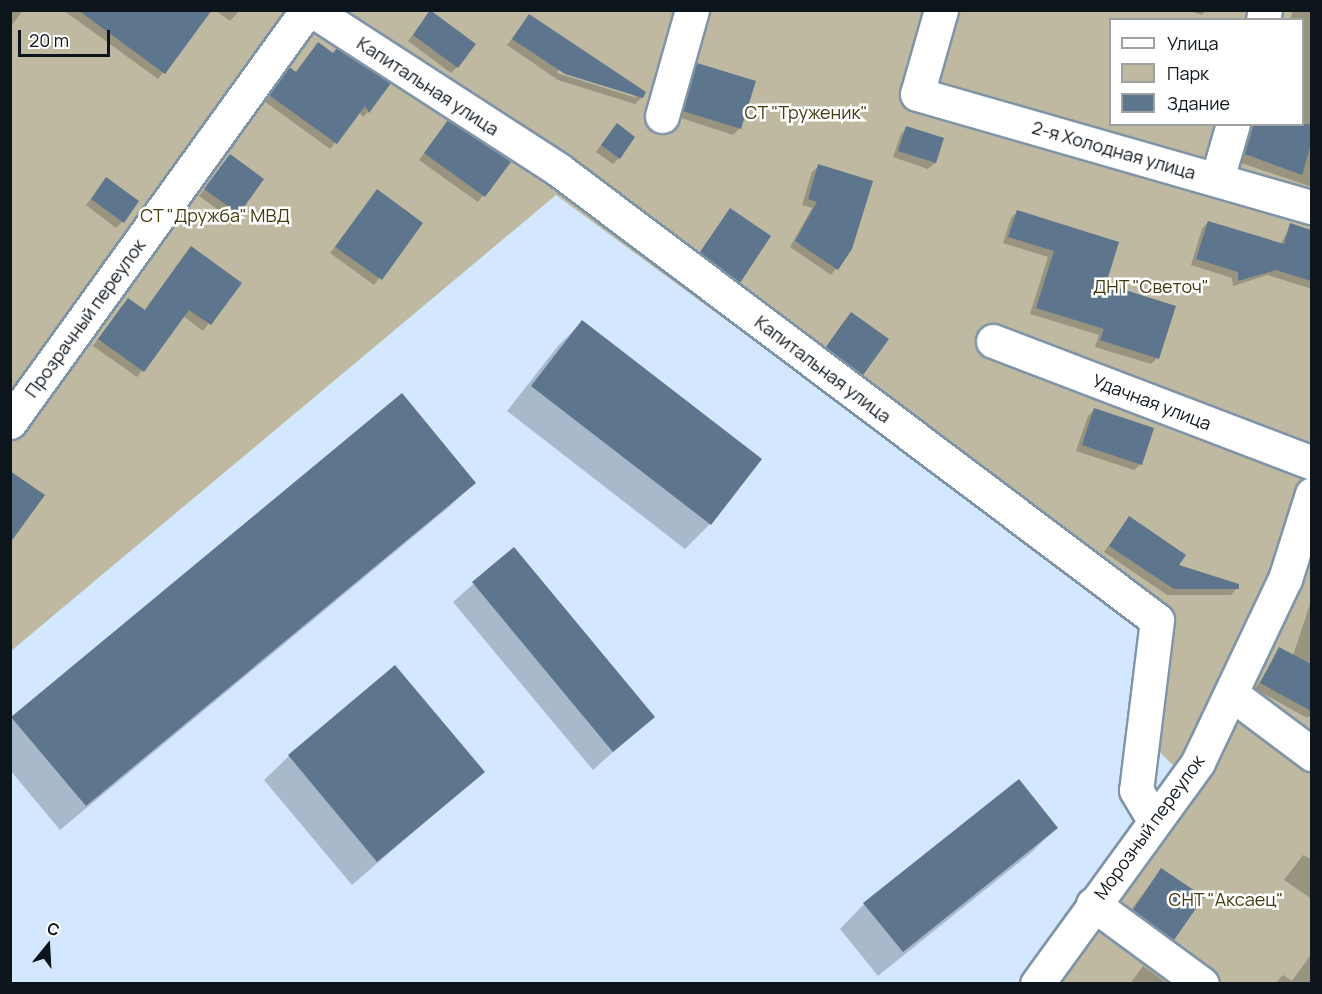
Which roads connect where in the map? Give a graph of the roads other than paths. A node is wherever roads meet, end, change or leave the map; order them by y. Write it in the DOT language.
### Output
graph roads {
  1 [pos="307,10"];
  2 [pos="312,10"];
  3 [pos="692,10"];
  4 [pos="941,10"];
  5 [pos="662,116"];
  6 [pos="1232,126"];
  7 [pos="1217,179"];
  8 [pos="1311,207"];
  9 [pos="993,341"];
  10 [pos="10,422"];
  11 [pos="1311,463"];
  12 [pos="1311,494"];
  13 [pos="1233,695"];
  14 [pos="1311,754"];
  15 [pos="1154,820"];
  16 [pos="1093,904"];
  17 [pos="1037,984"];
  18 [pos="1202,984"];
  1 -- 10 [label="street, Прозрачный переулок"];
  2 -- 15 [label="street, Капитальная улица"];
  3 -- 5 [label="street"];
  4 -- 7 [label="street, 2-я Холодная улица"];
  6 -- 7 [label="street"];
  7 -- 8 [label="street, 2-я Холодная улица"];
  9 -- 11 [label="street, Удачная улица"];
  12 -- 13 [label="street, Морозный переулок"];
  13 -- 14 [label="street"];
  13 -- 15 [label="street, Морозный переулок"];
  15 -- 16 [label="street, Морозный переулок"];
  16 -- 17 [label="street, Морозный переулок"];
  16 -- 18 [label="street"];
}
